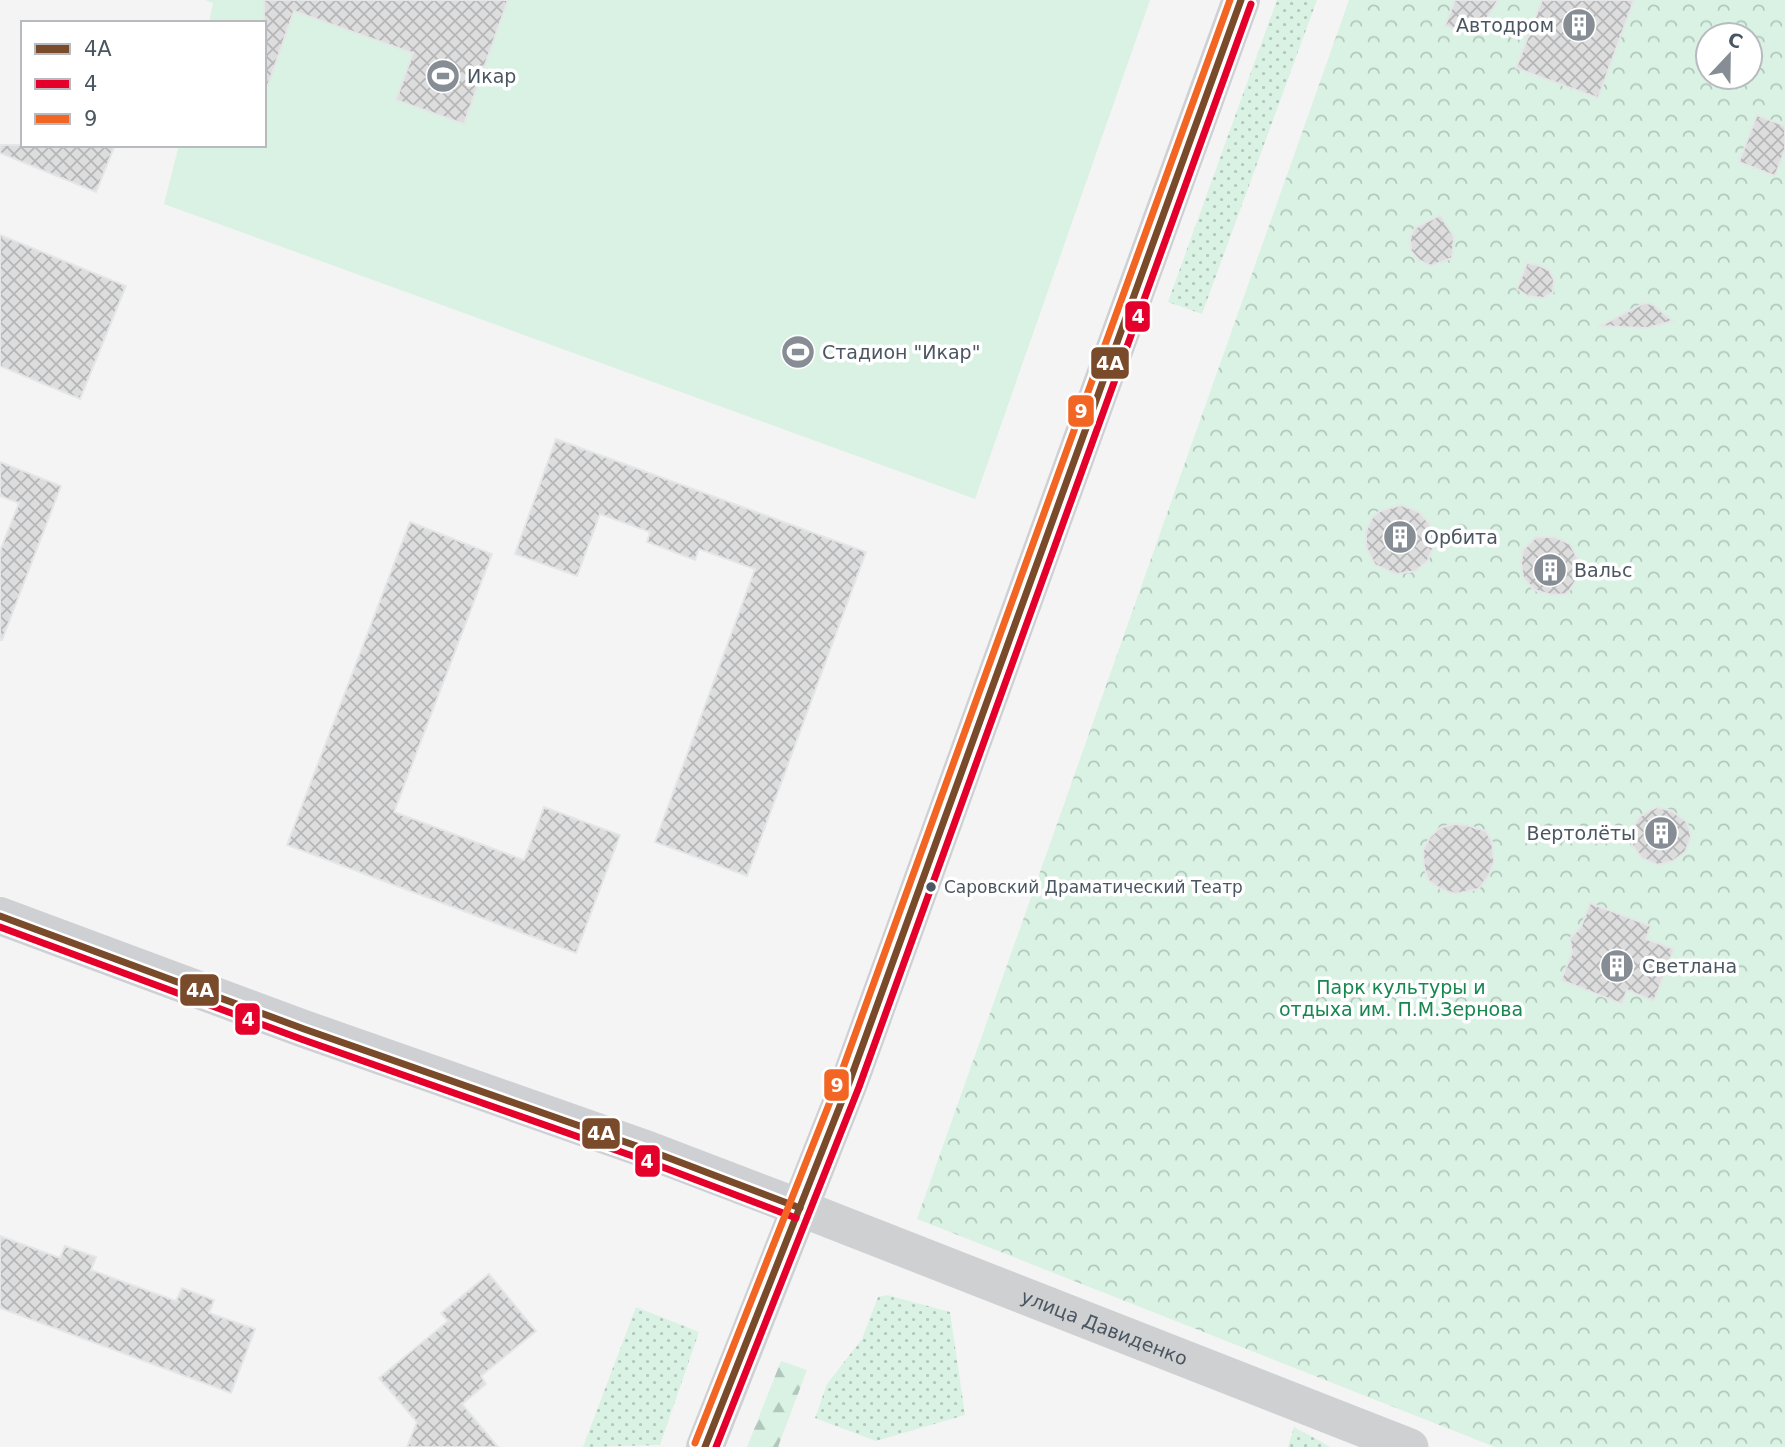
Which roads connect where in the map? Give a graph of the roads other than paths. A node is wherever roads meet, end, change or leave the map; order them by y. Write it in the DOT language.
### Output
graph roads {
  1 [pos="1241,0"];
  2 [pos="0,916"];
  3 [pos="800,1208"];
  4 [pos="705,1447"];
  5 [pos="1410,1447"];
  1 -- 3 [label="main road"];
  2 -- 3 [label="main road"];
  3 -- 4 [label="main road"];
  3 -- 5 [label="street, улица Давиденко"];
}
